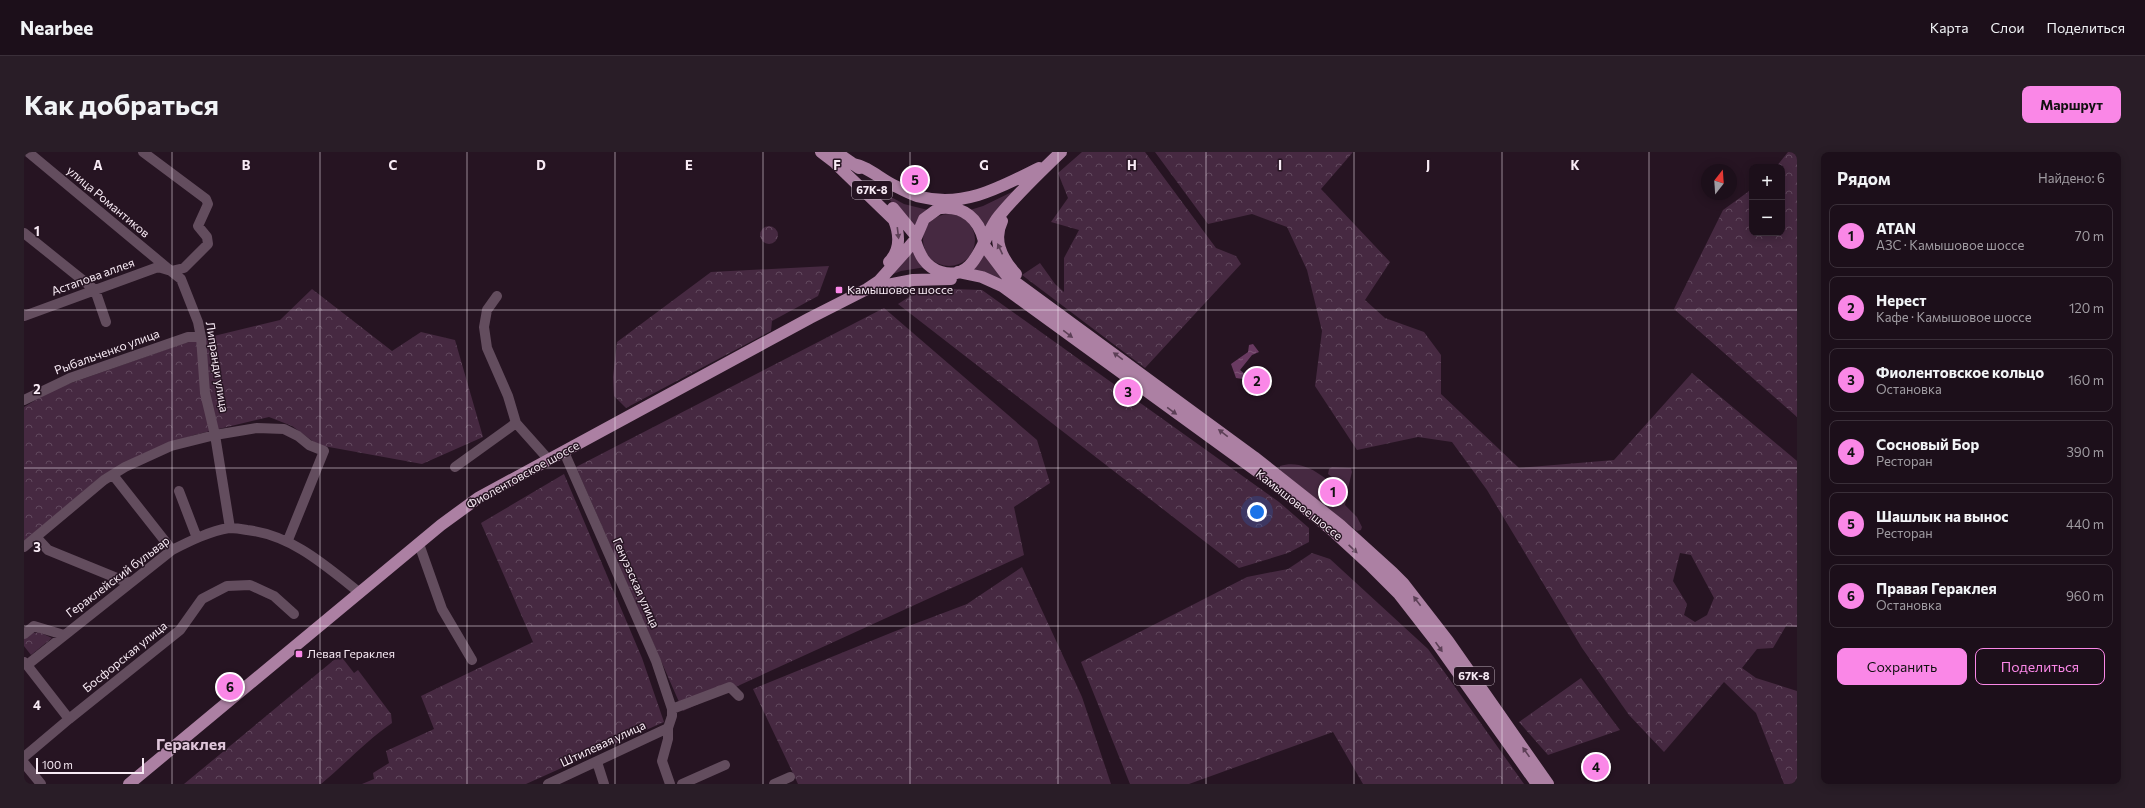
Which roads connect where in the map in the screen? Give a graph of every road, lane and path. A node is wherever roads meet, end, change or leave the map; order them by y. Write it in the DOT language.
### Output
graph roads {
  1 [pos="28,152"];
  2 [pos="143,152"];
  3 [pos="821,152"];
  4 [pos="1061,152"];
  5 [pos="836,158"];
  6 [pos="1050,162"];
  7 [pos="853,164"];
  8 [pos="1032,179"];
  9 [pos="1024,188"];
  10 [pos="939,208"];
  11 [pos="960,209"];
  12 [pos="26,237"];
  13 [pos="915,238"];
  14 [pos="983,242"];
  15 [pos="172,272"];
  16 [pos="940,272"];
  17 [pos="958,272"];
  18 [pos="880,281"];
  19 [pos="867,289"];
  20 [pos="94,290"];
  21 [pos="1030,293"];
  22 [pos="497,296"];
  23 [pos="841,303"];
  24 [pos="24,316"];
  25 [pos="1046,318"];
  26 [pos="106,322"];
  27 [pos="201,337"];
  28 [pos="24,400"];
  29 [pos="516,423"];
  30 [pos="216,435"];
  31 [pos="564,452"];
  32 [pos="549,460"];
  33 [pos="455,467"];
  34 [pos="113,475"];
  35 [pos="179,491"];
  36 [pos="230,528"];
  37 [pos="36,537"];
  38 [pos="196,538"];
  39 [pos="288,540"];
  40 [pos="419,544"];
  41 [pos="24,547"];
  42 [pos="172,550"];
  43 [pos="129,583"];
  44 [pos="360,593"];
  45 [pos="294,614"];
  46 [pos="24,634"];
  47 [pos="64,636"];
  48 [pos="472,660"];
  49 [pos="25,664"];
  50 [pos="739,696"];
  51 [pos="672,709"];
  52 [pos="69,719"];
  53 [pos="668,728"];
  54 [pos="24,757"];
  55 [pos="596,762"];
  56 [pos="24,763"];
  57 [pos="725,765"];
  58 [pos="790,777"];
  59 [pos="41,784"];
  60 [pos="129,784"];
  61 [pos="548,784"];
  62 [pos="604,784"];
  63 [pos="670,784"];
  64 [pos="682,784"];
  65 [pos="774,784"];
  66 [pos="1537,784"];
  67 [pos="1548,784"];
  1 -- 15 [label="street, улица Романтиков"];
  2 -- 15 [label="street"];
  3 -- 5 [label="main road, 67К-8"];
  4 -- 6 [label="main road"];
  5 -- 7 [label="main road, 67К-8"];
  5 -- 13 [label="main road, 67К-8"];
  5 -- 23 [label="main road, one-way"];
  6 -- 7 [label="main road"];
  6 -- 8 [label="main road"];
  7 -- 10 [label="main road, 67К-8"];
  8 -- 9 [label="main road"];
  8 -- 11 [label="main road"];
  9 -- 14 [label="main road"];
  21 -- 9 [label="main road, one-way"];
  10 -- 11 [label="main road, 67К-8"];
  10 -- 13 [label="main road"];
  11 -- 14 [label="main road, 67К-8"];
  12 -- 20 [label="street"];
  13 -- 16 [label="main road, 67К-8"];
  13 -- 18 [label="main road, Фиолентовское шоссе"];
  14 -- 17 [label="main road"];
  14 -- 21 [label="main road, 67К-8"];
  15 -- 20 [label="street, Астапова аллея"];
  15 -- 27 [label="street, Липранди улица"];
  16 -- 17 [label="main road, 67К-8"];
  16 -- 18 [label="main road, Фиолентовское шоссе"];
  17 -- 25 [label="main road, Камышовое шоссе / 67К-8"];
  18 -- 19 [label="main road, Фиолентовское шоссе"];
  19 -- 23 [label="main road, Фиолентовское шоссе"];
  19 -- 25 [label="main road"];
  20 -- 24 [label="street, Астапова аллея"];
  20 -- 26 [label="street"];
  67 -- 21 [label="main road, Камышовое шоссе / 67К-8, one-way"];
  22 -- 29 [label="street"];
  23 -- 31 [label="main road, Фиолентовское шоссе"];
  25 -- 66 [label="main road, Камышовое шоссе / 67К-8, one-way"];
  27 -- 28 [label="street, Рыбальченко улица"];
  27 -- 30 [label="street, Липранди улица"];
  29 -- 32 [label="street"];
  29 -- 33 [label="street"];
  30 -- 34 [label="street"];
  30 -- 36 [label="street, Липранди улица"];
  30 -- 39 [label="street"];
  31 -- 32 [label="main road, Фиолентовское шоссе"];
  31 -- 51 [label="street, Генуэзская улица"];
  32 -- 40 [label="main road, Фиолентовское шоссе"];
  34 -- 37 [label="street"];
  34 -- 42 [label="street"];
  35 -- 38 [label="street"];
  36 -- 38 [label="street, Гераклейский бульвар"];
  36 -- 39 [label="street, Гераклейский бульвар"];
  37 -- 41 [label="street"];
  37 -- 43 [label="street"];
  38 -- 42 [label="street, Гераклейский бульвар"];
  39 -- 44 [label="street, Гераклейский бульвар"];
  40 -- 44 [label="main road, Фиолентовское шоссе"];
  40 -- 48 [label="street"];
  42 -- 43 [label="street, Гераклейский бульвар"];
  43 -- 47 [label="street, Гераклейский бульвар"];
  44 -- 60 [label="main road, Фиолентовское шоссе"];
  45 -- 52 [label="street, Босфорская улица"];
  46 -- 47 [label="street, Гераклейский бульвар"];
  47 -- 49 [label="street, Гераклейский бульвар"];
  49 -- 52 [label="street"];
  50 -- 51 [label="street"];
  51 -- 53 [label="street"];
  52 -- 54 [label="street, Босфорская улица"];
  53 -- 55 [label="street, Штилевая улица"];
  53 -- 63 [label="street"];
  55 -- 61 [label="street, Штилевая улица"];
  55 -- 62 [label="street"];
  56 -- 59 [label="street"];
  57 -- 64 [label="street"];
  58 -- 65 [label="street"];
}
